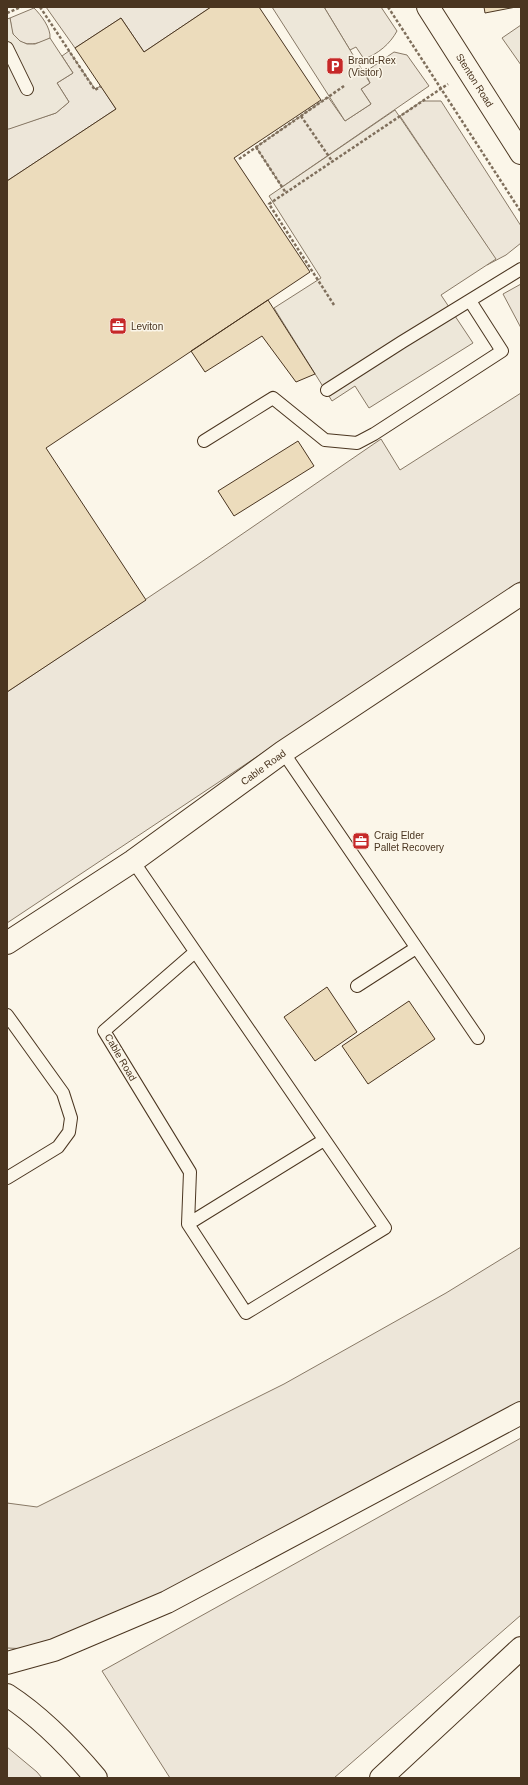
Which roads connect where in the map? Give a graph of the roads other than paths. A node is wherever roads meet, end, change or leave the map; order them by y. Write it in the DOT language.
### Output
graph roads {
  1 [pos="428,7"];
  2 [pos="7,48"];
  3 [pos="27,89"];
  4 [pos="515,128"];
  5 [pos="521,153"];
  6 [pos="521,269"];
  7 [pos="470,301"];
  8 [pos="327,390"];
  9 [pos="204,441"];
  10 [pos="521,594"];
  11 [pos="283,752"];
  12 [pos="133,860"];
  13 [pos="7,943"];
  14 [pos="416,948"];
  15 [pos="195,952"];
  16 [pos="357,986"];
  17 [pos="7,1015"];
  18 [pos="478,1038"];
  19 [pos="324,1140"];
  20 [pos="7,1178"];
  21 [pos="188,1224"];
  22 [pos="521,1413"];
  23 [pos="521,1648"];
  24 [pos="7,1663"];
  25 [pos="7,1695"];
  26 [pos="96,1778"];
  27 [pos="381,1778"];
  1 -- 4 [label="main road, Stenton Road"];
  2 -- 3 [label="lane"];
  4 -- 5 [label="main road, Stenton Road"];
  6 -- 7 [label="lane"];
  7 -- 8 [label="lane"];
  7 -- 9 [label="lane"];
  10 -- 11 [label="main road, Cable Road"];
  11 -- 12 [label="main road, Cable Road"];
  11 -- 14 [label="lane"];
  12 -- 13 [label="main road, Cable Road"];
  12 -- 15 [label="lane"];
  14 -- 16 [label="lane"];
  14 -- 18 [label="lane"];
  15 -- 19 [label="lane"];
  15 -- 21 [label="lane, Cable Road"];
  17 -- 20 [label="lane"];
  19 -- 21 [label="lane"];
  19 -- 21 [label="lane"];
  22 -- 24 [label="main road"];
  23 -- 27 [label="main road"];
  25 -- 26 [label="main road"];
}
